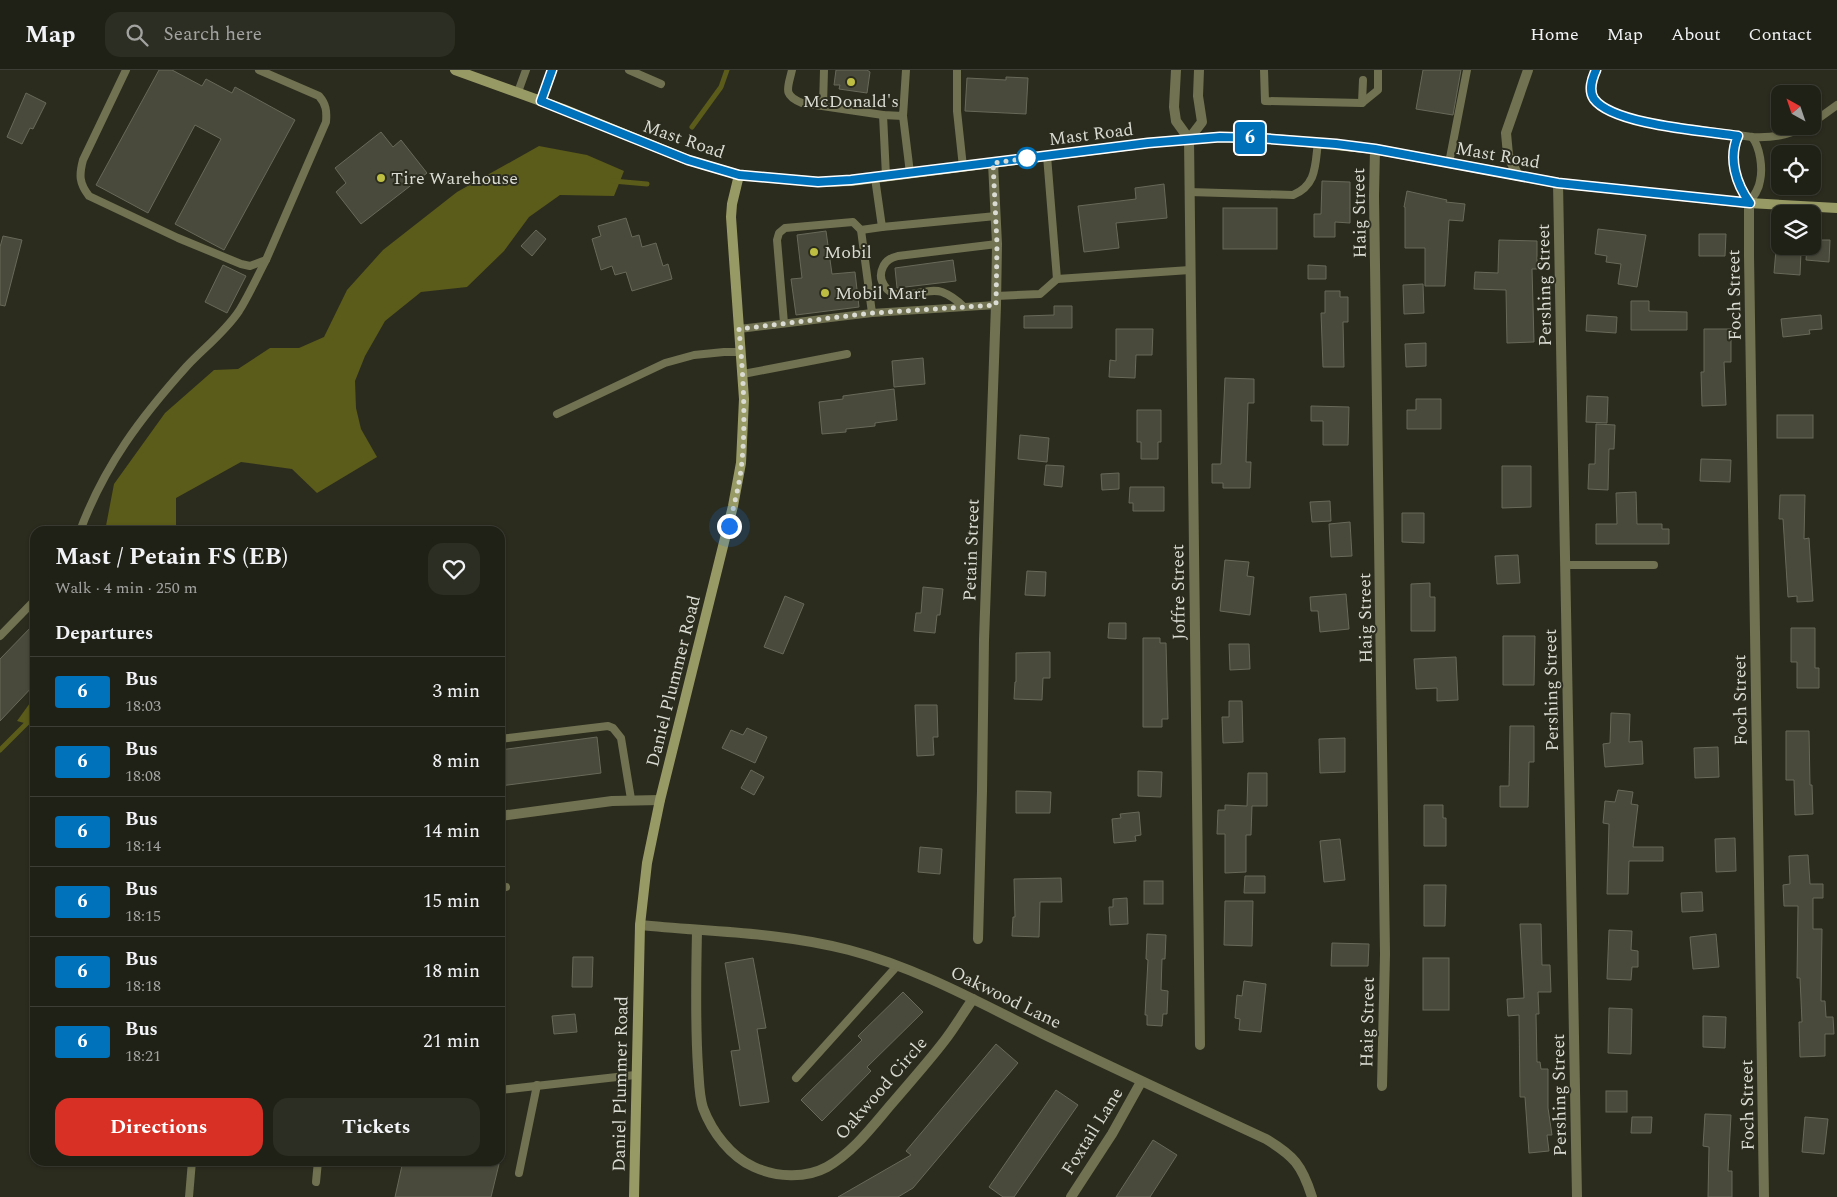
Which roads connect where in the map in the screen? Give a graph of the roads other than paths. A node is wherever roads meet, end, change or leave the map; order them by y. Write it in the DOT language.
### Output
graph roads {
  1 [pos="126,70"];
  2 [pos="259,70"];
  3 [pos="455,70"];
  4 [pos="526,70"];
  5 [pos="552,70"];
  6 [pos="629,70"];
  7 [pos="792,70"];
  8 [pos="824,70"];
  9 [pos="906,70"];
  10 [pos="957,70"];
  11 [pos="1176,70"];
  12 [pos="1199,70"];
  13 [pos="1264,70"];
  14 [pos="1378,70"];
  15 [pos="1467,70"];
  16 [pos="1528,70"];
  17 [pos="1596,70"];
  18 [pos="1363,80"];
  19 [pos="661,84"];
  20 [pos="518,92"];
  21 [pos="541,101"];
  22 [pos="1362,102"];
  23 [pos="1837,105"];
  24 [pos="823,106"];
  25 [pos="883,115"];
  26 [pos="903,116"];
  27 [pos="1821,117"];
  28 [pos="1786,135"];
  29 [pos="1738,136"];
  30 [pos="1752,136"];
  31 [pos="1189,139"];
  32 [pos="1318,142"];
  33 [pos="1375,149"];
  34 [pos="1046,156"];
  35 [pos="993,163"];
  36 [pos="1449,163"];
  37 [pos="963,167"];
  38 [pos="910,173"];
  39 [pos="739,175"];
  40 [pos="886,176"];
  41 [pos="1518,176"];
  42 [pos="875,178"];
  43 [pos="1558,183"];
  44 [pos="1190,192"];
  45 [pos="1750,203"];
  46 [pos="1837,208"];
  47 [pos="996,216"];
  48 [pos="882,227"];
  49 [pos="862,230"];
  50 [pos="997,244"];
  51 [pos="266,260"];
  52 [pos="1190,270"];
  53 [pos="1057,279"];
  54 [pos="996,300"];
  55 [pos="964,307"];
  56 [pos="872,313"];
  57 [pos="784,324"];
  58 [pos="739,329"];
  59 [pos="741,352"];
  60 [pos="847,354"];
  61 [pos="743,374"];
  62 [pos="557,414"];
  63 [pos="82,526"];
  64 [pos="1565,565"];
  65 [pos="1654,565"];
  66 [pos="30,605"];
  67 [pos="0,636"];
  68 [pos="505,738"];
  69 [pos="630,799"];
  70 [pos="660,800"];
  71 [pos="505,815"];
  72 [pos="640,925"];
  73 [pos="697,931"];
  74 [pos="978,939"];
  75 [pos="897,966"];
  76 [pos="973,999"];
  77 [pos="1200,1046"];
  78 [pos="636,1074"];
  79 [pos="796,1078"];
  80 [pos="1142,1082"];
  81 [pos="537,1085"];
  82 [pos="1382,1086"];
  83 [pos="505,1089"];
  84 [pos="192,1166"];
  85 [pos="318,1166"];
  86 [pos="519,1173"];
  87 [pos="316,1182"];
  88 [pos="189,1197"];
  89 [pos="634,1197"];
  90 [pos="1071,1197"];
  91 [pos="1312,1197"];
  92 [pos="1577,1197"];
  93 [pos="1764,1197"];
  1 -- 51 [label="lane"];
  2 -- 51 [label="lane"];
  3 -- 20 [label="main road, Mast Road"];
  4 -- 20 [label="lane"];
  5 -- 21 [label="lane"];
  6 -- 19 [label="lane"];
  7 -- 24 [label="lane"];
  8 -- 24 [label="lane"];
  9 -- 26 [label="lane"];
  10 -- 37 [label="lane"];
  11 -- 31 [label="street"];
  12 -- 31 [label="street"];
  13 -- 22 [label="lane"];
  14 -- 22 [label="lane"];
  15 -- 36 [label="lane"];
  16 -- 41 [label="street"];
  17 -- 29 [label="lane"];
  18 -- 22 [label="lane"];
  20 -- 21 [label="main road, Mast Road"];
  21 -- 39 [label="main road, Mast Road"];
  23 -- 27 [label="lane"];
  24 -- 25 [label="lane"];
  25 -- 26 [label="lane"];
  25 -- 40 [label="lane"];
  26 -- 38 [label="lane"];
  28 -- 30 [label="lane"];
  29 -- 30 [label="lane"];
  29 -- 45 [label="lane"];
  30 -- 45 [label="lane"];
  31 -- 32 [label="main road, Mast Road"];
  31 -- 34 [label="main road, Mast Road"];
  31 -- 44 [label="street, Joffre Street"];
  32 -- 33 [label="main road, Mast Road"];
  32 -- 44 [label="lane"];
  33 -- 36 [label="main road, Mast Road"];
  33 -- 82 [label="street, Haig Street"];
  34 -- 35 [label="main road, Mast Road"];
  34 -- 53 [label="lane"];
  35 -- 37 [label="main road, Mast Road"];
  35 -- 47 [label="street, Petain Street"];
  36 -- 41 [label="main road, Mast Road"];
  37 -- 38 [label="main road, Mast Road"];
  38 -- 40 [label="main road, Mast Road"];
  39 -- 42 [label="main road, Mast Road"];
  39 -- 58 [label="main road, Daniel Plummer Road"];
  40 -- 42 [label="main road, Mast Road"];
  41 -- 43 [label="main road, Mast Road"];
  42 -- 48 [label="lane"];
  43 -- 45 [label="main road, Mast Road"];
  43 -- 64 [label="street, Pershing Street"];
  44 -- 52 [label="street, Joffre Street"];
  45 -- 46 [label="main road, Mast Road"];
  45 -- 93 [label="street, Foch Street"];
  47 -- 48 [label="lane"];
  47 -- 50 [label="street, Petain Street"];
  48 -- 49 [label="lane"];
  49 -- 56 [label="lane"];
  49 -- 57 [label="lane"];
  50 -- 54 [label="street, Petain Street"];
  50 -- 55 [label="lane"];
  51 -- 63 [label="lane"];
  52 -- 53 [label="lane"];
  52 -- 77 [label="street, Joffre Street"];
  53 -- 54 [label="lane"];
  54 -- 55 [label="lane"];
  54 -- 74 [label="street, Petain Street"];
  55 -- 56 [label="lane"];
  56 -- 57 [label="lane"];
  57 -- 58 [label="lane"];
  58 -- 59 [label="main road, Daniel Plummer Road"];
  59 -- 61 [label="main road, Daniel Plummer Road"];
  59 -- 62 [label="lane"];
  60 -- 61 [label="lane"];
  61 -- 70 [label="main road, Daniel Plummer Road"];
  64 -- 65 [label="lane"];
  64 -- 92 [label="street, Pershing Street"];
  66 -- 67 [label="lane"];
  68 -- 69 [label="lane"];
  69 -- 70 [label="street"];
  69 -- 71 [label="street"];
  70 -- 72 [label="main road, Daniel Plummer Road"];
  72 -- 73 [label="street, Oakwood Lane"];
  72 -- 78 [label="main road, Daniel Plummer Road"];
  73 -- 75 [label="street, Oakwood Lane"];
  73 -- 76 [label="street, Oakwood Circle"];
  75 -- 76 [label="street, Oakwood Lane"];
  75 -- 79 [label="lane"];
  76 -- 80 [label="street, Oakwood Lane"];
  78 -- 81 [label="lane"];
  78 -- 89 [label="main road, Daniel Plummer Road"];
  80 -- 90 [label="street, Foxtail Lane"];
  80 -- 91 [label="street, Oakwood Lane"];
  81 -- 83 [label="lane"];
  81 -- 86 [label="lane"];
  84 -- 88 [label="lane"];
  85 -- 87 [label="lane"];
}
